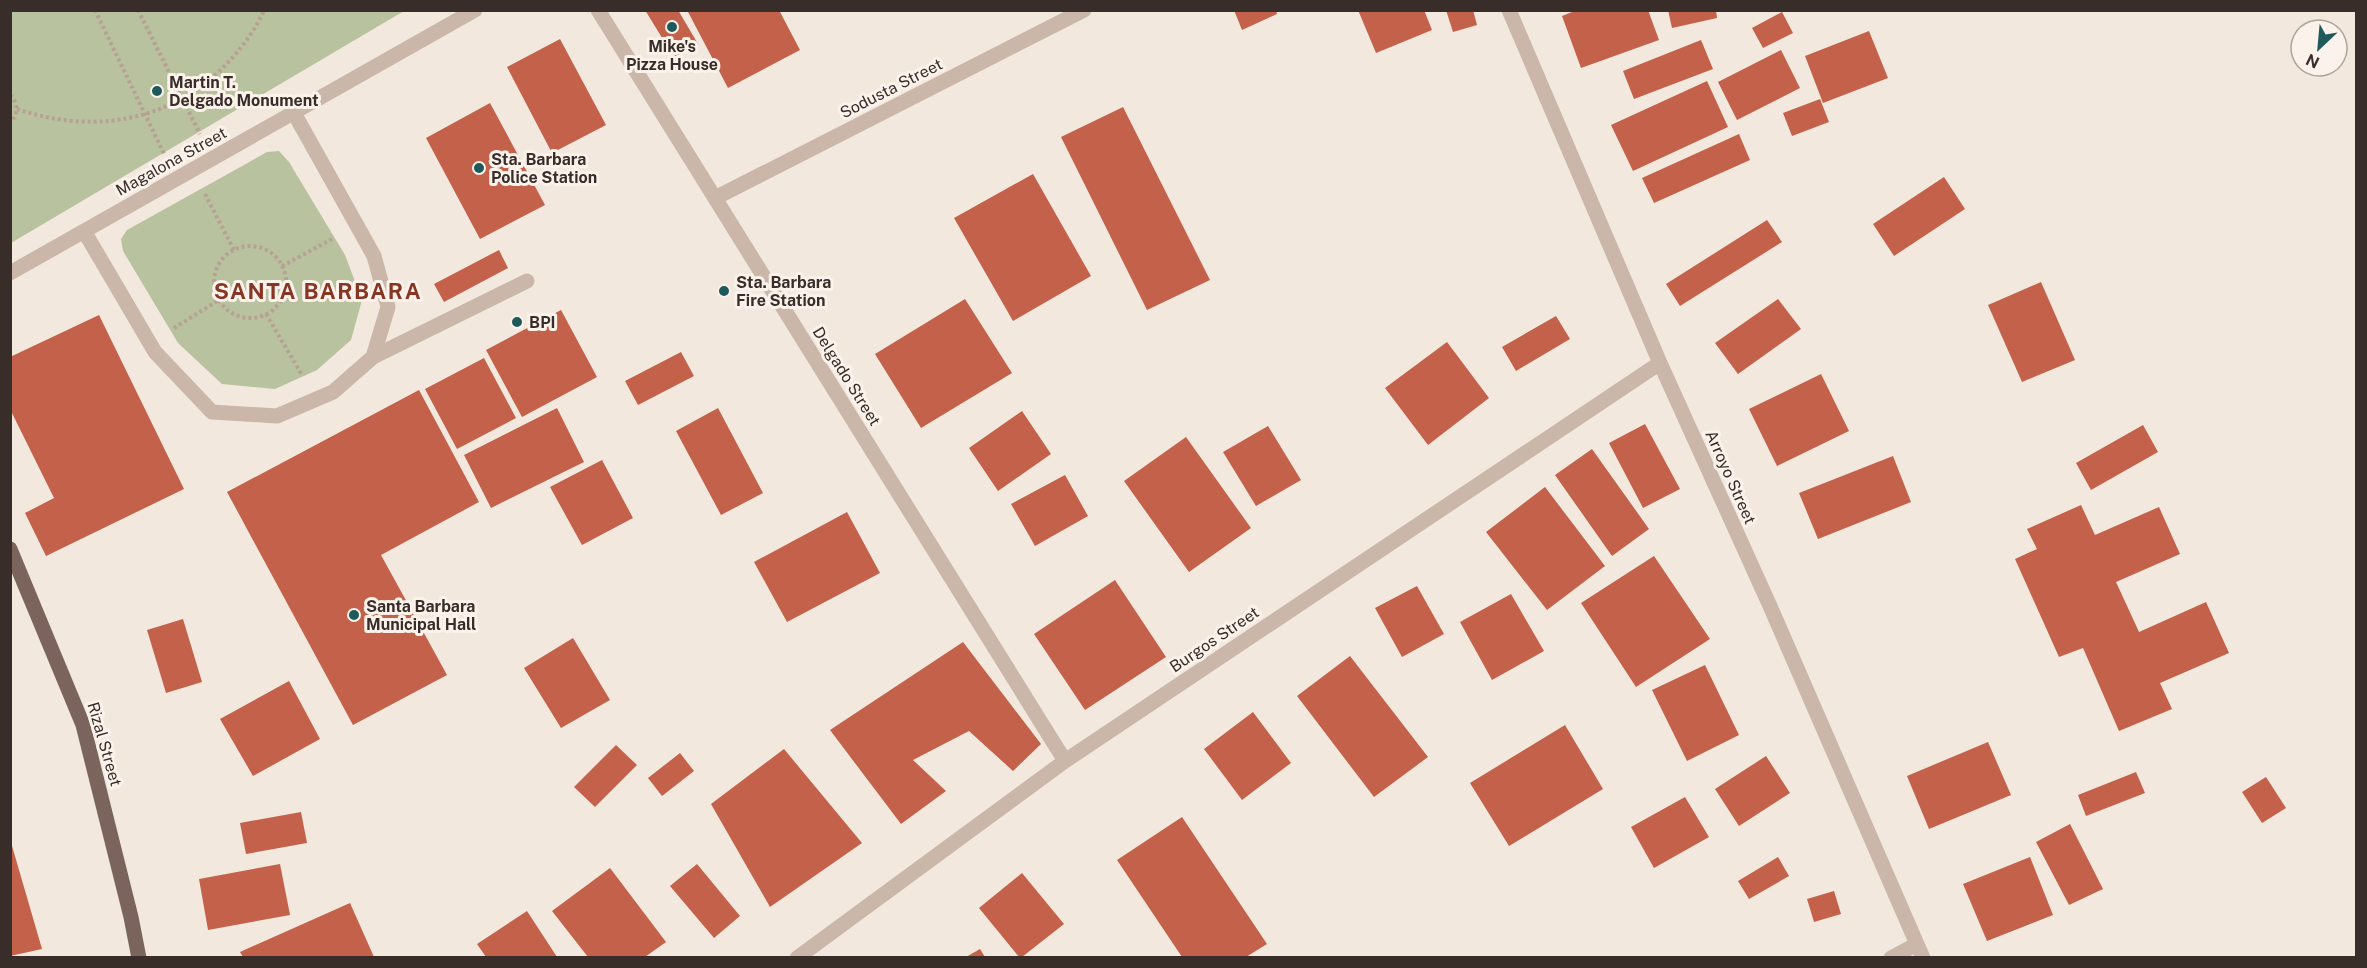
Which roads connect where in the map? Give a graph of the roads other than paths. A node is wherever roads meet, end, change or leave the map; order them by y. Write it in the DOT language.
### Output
graph roads {
  1 [pos="475,10"];
  2 [pos="598,10"];
  3 [pos="1084,10"];
  4 [pos="1509,10"];
  5 [pos="294,113"];
  6 [pos="716,198"];
  7 [pos="84,231"];
  8 [pos="10,273"];
  9 [pos="526,280"];
  10 [pos="373,357"];
  11 [pos="1660,363"];
  12 [pos="10,549"];
  13 [pos="1065,761"];
  14 [pos="1920,951"];
  15 [pos="139,957"];
  16 [pos="797,957"];
  17 [pos="1891,957"];
  1 -- 5 [label="street, Magalona Street"];
  2 -- 6 [label="street, Delgado Street"];
  3 -- 6 [label="street, Sodusta Street"];
  4 -- 11 [label="street, Arroyo Street"];
  5 -- 7 [label="street, Magalona Street"];
  5 -- 10 [label="street"];
  6 -- 13 [label="street, Delgado Street"];
  7 -- 8 [label="street, Magalona Street"];
  7 -- 10 [label="street"];
  9 -- 10 [label="street"];
  11 -- 13 [label="street, Burgos Street"];
  11 -- 14 [label="street, Arroyo Street"];
  12 -- 15 [label="main road, Rizal Street"];
  13 -- 16 [label="street, Burgos Street"];
  14 -- 17 [label="street"];
}
